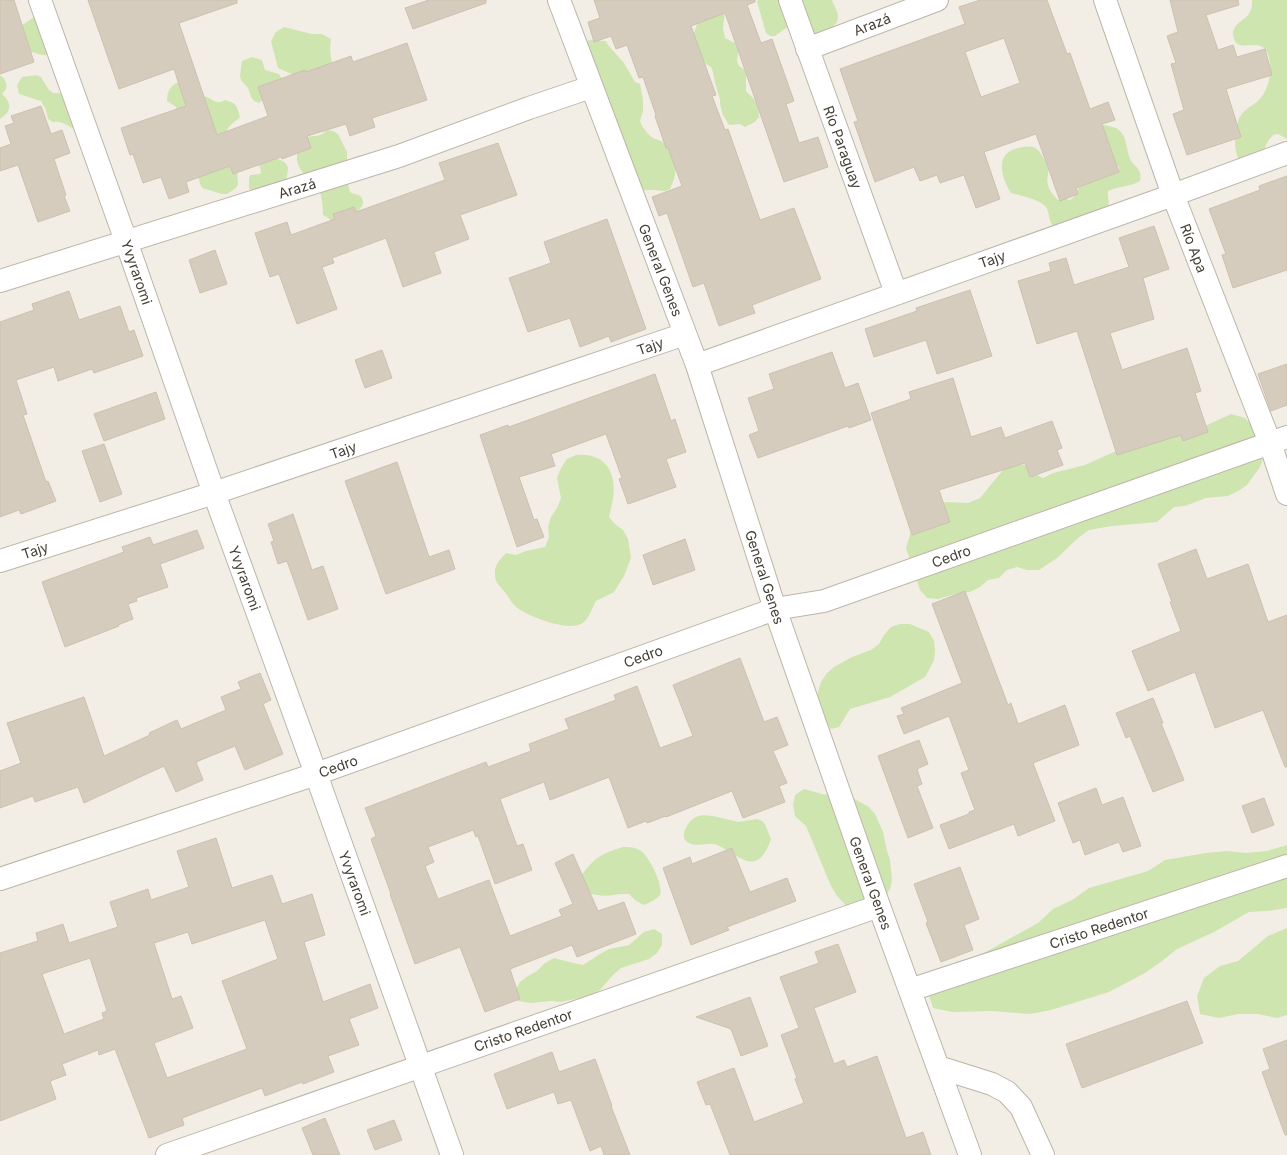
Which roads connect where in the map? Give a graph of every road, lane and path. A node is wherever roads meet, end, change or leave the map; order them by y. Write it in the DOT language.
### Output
graph roads {
  1 [pos="40,0"];
  2 [pos="559,0"];
  3 [pos="790,0"];
  4 [pos="937,0"];
  5 [pos="1104,0"];
  6 [pos="807,49"];
  7 [pos="591,87"];
  8 [pos="1287,153"];
  9 [pos="1173,195"];
  10 [pos="126,241"];
  11 [pos="0,281"];
  12 [pos="896,293"];
  13 [pos="685,334"];
  14 [pos="697,365"];
  15 [pos="1278,440"];
  16 [pos="214,493"];
  17 [pos="1287,494"];
  18 [pos="0,561"];
  19 [pos="775,609"];
  20 [pos="316,774"];
  21 [pos="1287,866"];
  22 [pos="0,879"];
  23 [pos="879,906"];
  24 [pos="910,990"];
  25 [pos="420,1066"];
  26 [pos="938,1067"];
  27 [pos="167,1155"];
  28 [pos="452,1155"];
  29 [pos="970,1155"];
  30 [pos="1043,1155"];
  1 -- 10 [label="street, Yvyraromi"];
  2 -- 7 [label="street, General Genes"];
  3 -- 6 [label="street, Río Paraguay"];
  4 -- 6 [label="street, Arazá"];
  5 -- 9 [label="street, Río Apa"];
  6 -- 12 [label="street, Río Paraguay"];
  7 -- 10 [label="street, Arazá"];
  7 -- 13 [label="street, General Genes"];
  8 -- 9 [label="street, Tajy"];
  9 -- 12 [label="street, Tajy"];
  9 -- 15 [label="street, Río Apa"];
  10 -- 11 [label="street, Arazá"];
  10 -- 16 [label="street, Yvyraromi"];
  12 -- 14 [label="street, Tajy"];
  13 -- 14 [label="street, General Genes"];
  13 -- 16 [label="street, Tajy"];
  14 -- 19 [label="street, General Genes"];
  15 -- 17 [label="street, Río Apa"];
  15 -- 19 [label="street, Cedro"];
  16 -- 18 [label="street, Tajy"];
  16 -- 20 [label="street, Yvyraromi"];
  19 -- 20 [label="street, Cedro"];
  19 -- 23 [label="street, General Genes"];
  20 -- 22 [label="street, Cedro"];
  20 -- 25 [label="street, Yvyraromi"];
  21 -- 24 [label="street, Cristo Redentor"];
  23 -- 24 [label="street, General Genes"];
  23 -- 25 [label="street, Cristo Redentor"];
  24 -- 26 [label="street, General Genes"];
  25 -- 27 [label="street, Cristo Redentor"];
  25 -- 28 [label="street, Yvyraromi"];
  26 -- 29 [label="street, General Genes"];
  26 -- 30 [label="street"];
}
